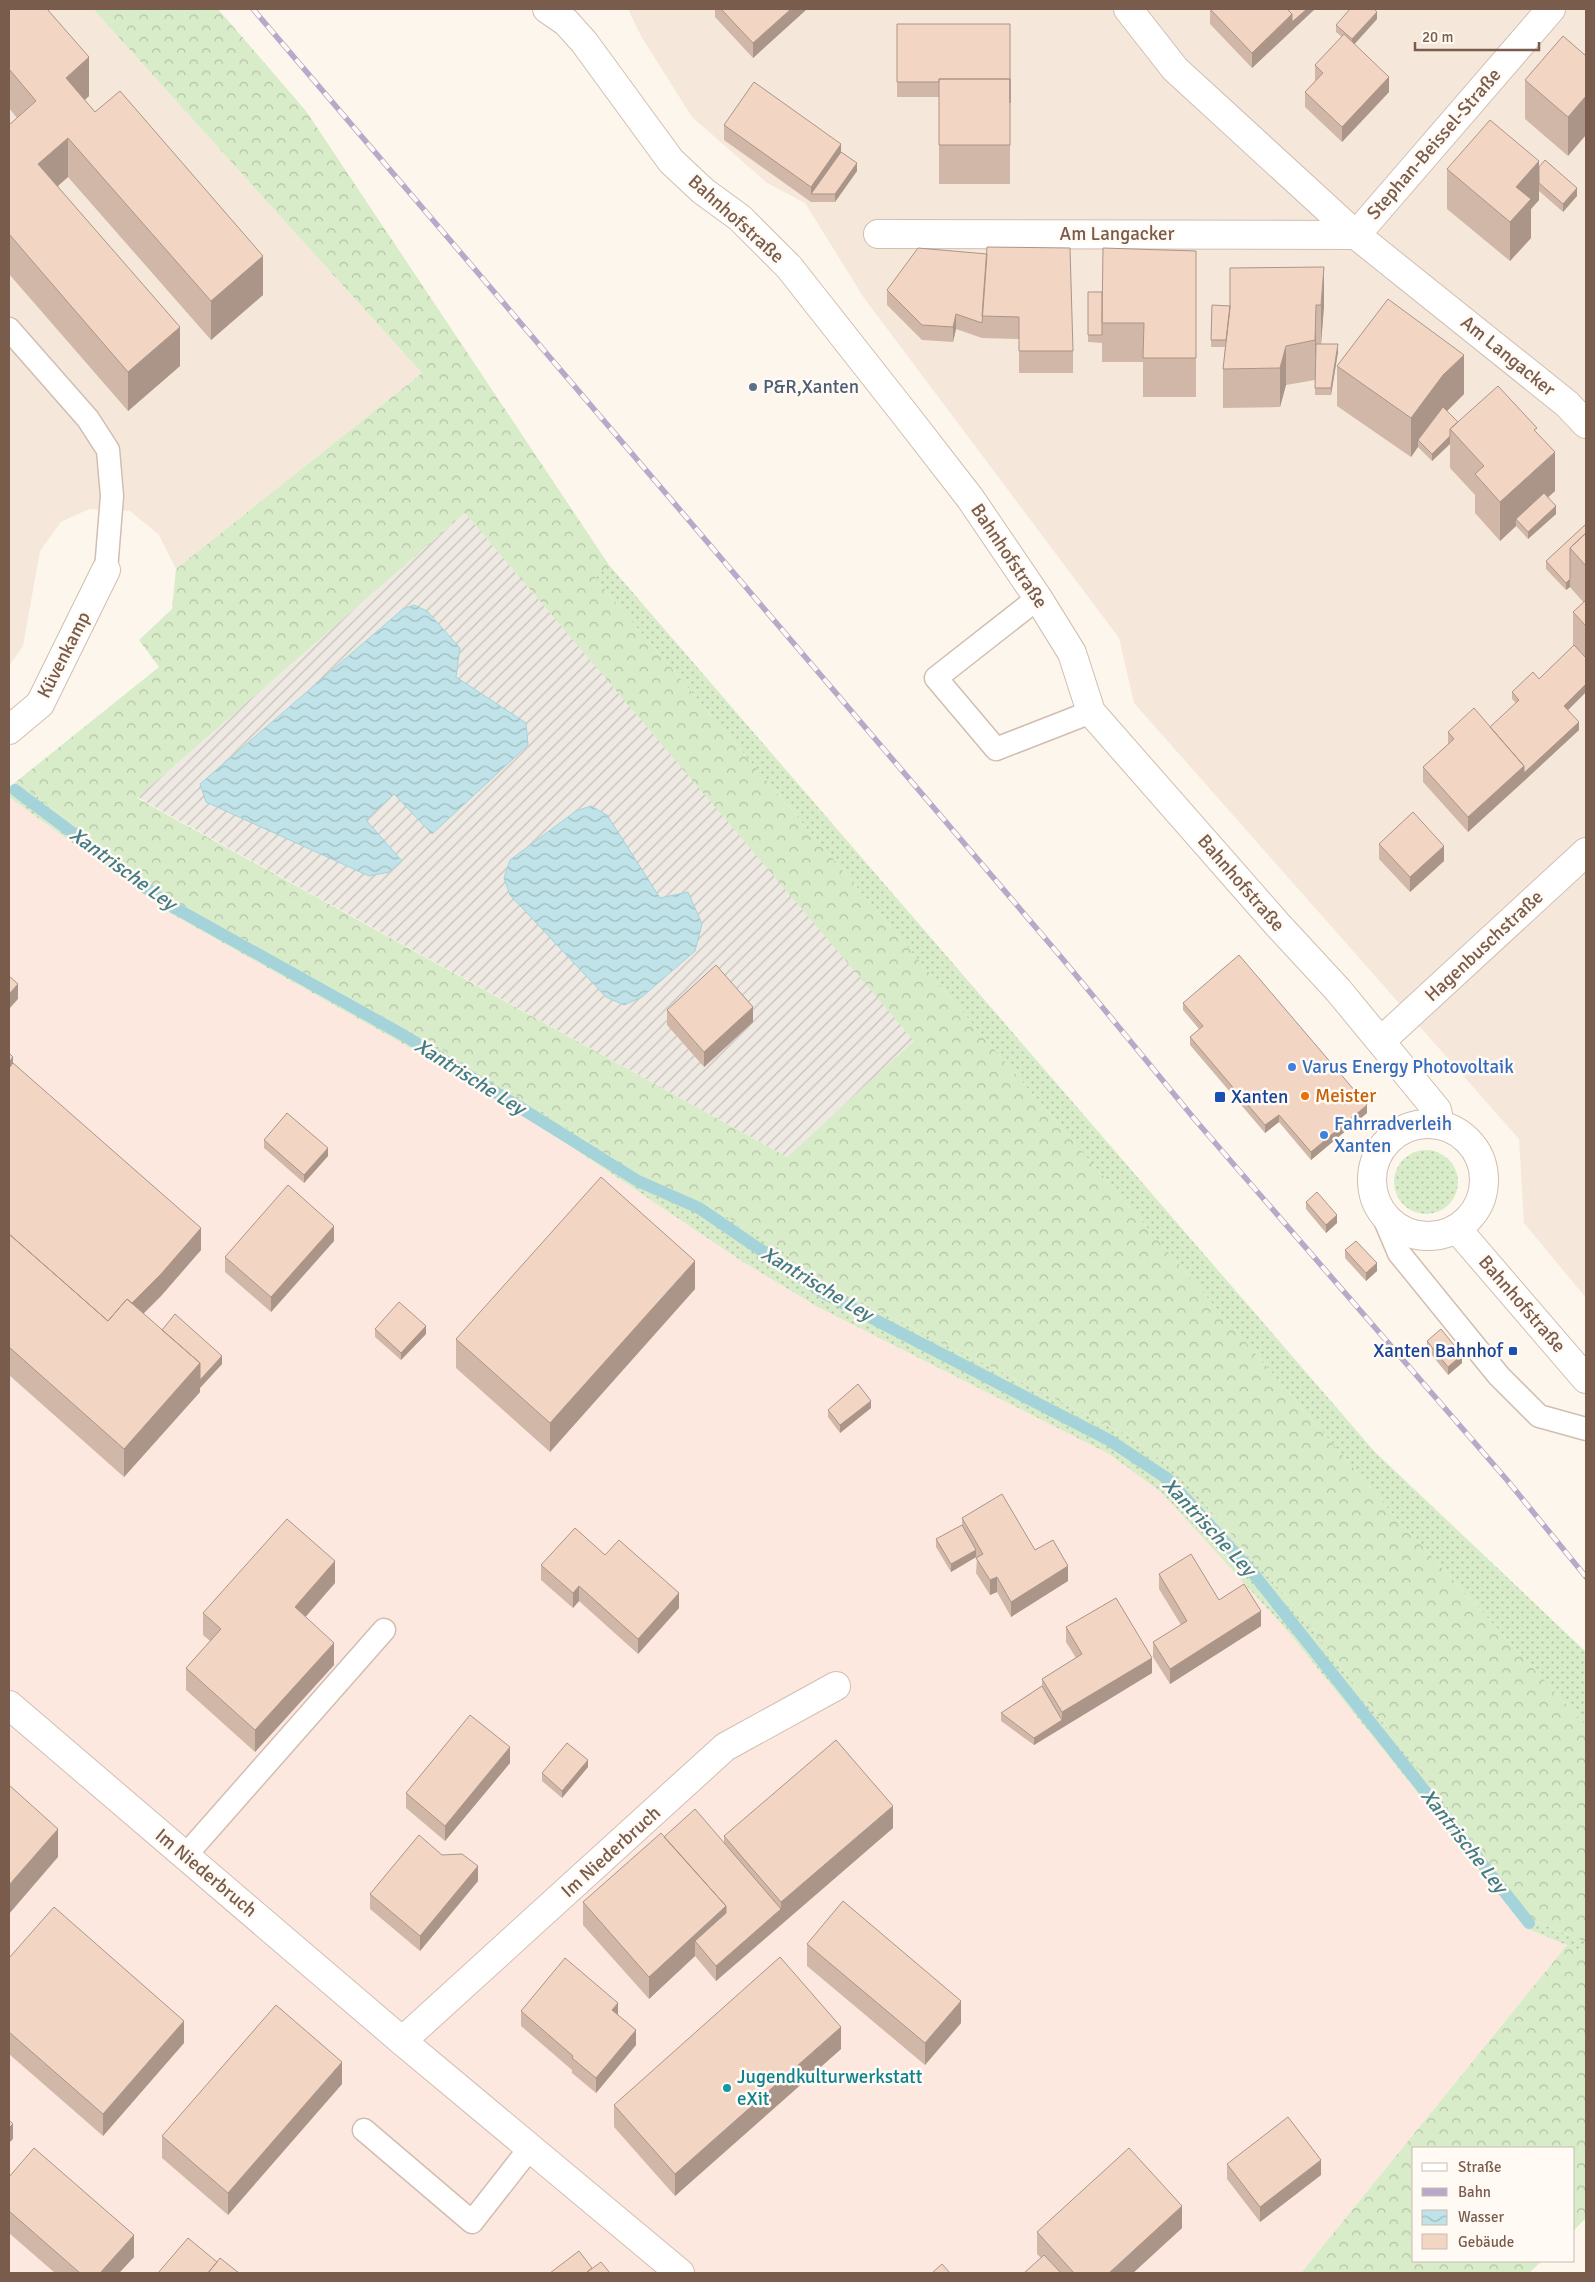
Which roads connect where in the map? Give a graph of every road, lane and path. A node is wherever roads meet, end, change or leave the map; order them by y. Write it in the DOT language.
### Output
graph roads {
  1 [pos="547,9"];
  2 [pos="1128,9"];
  3 [pos="1551,9"];
  4 [pos="878,234"];
  5 [pos="1356,235"];
  6 [pos="9,329"];
  7 [pos="1586,424"];
  8 [pos="106,570"];
  9 [pos="1038,598"];
  10 [pos="1091,712"];
  11 [pos="9,730"];
  12 [pos="1586,852"];
  13 [pos="1382,1040"];
  14 [pos="1440,1124"];
  15 [pos="1382,1213"];
  16 [pos="1457,1228"];
  17 [pos="1586,1379"];
  18 [pos="1586,1429"];
  19 [pos="384,1630"];
  20 [pos="836,1686"];
  21 [pos="9,1705"];
  22 [pos="186,1856"];
  23 [pos="402,2041"];
  24 [pos="364,2130"];
  25 [pos="530,2148"];
  26 [pos="680,2273"];
  1 -- 9 [label="street, Bahnhofstraße"];
  2 -- 5 [label="street, Am Langacker"];
  3 -- 5 [label="street, Stephan-Beissel-Straße"];
  4 -- 5 [label="street, Am Langacker"];
  5 -- 7 [label="street, Am Langacker"];
  6 -- 8 [label="lane"];
  8 -- 11 [label="street, Küvenkamp"];
  9 -- 10 [label="street, Bahnhofstraße"];
  9 -- 10 [label="lane"];
  10 -- 13 [label="street, Bahnhofstraße"];
  12 -- 13 [label="street, Hagenbuschstraße"];
  13 -- 14 [label="street, Bahnhofstraße"];
  14 -- 15 [label="street"];
  14 -- 16 [label="street"];
  15 -- 16 [label="street"];
  15 -- 18 [label="lane"];
  16 -- 17 [label="street, Bahnhofstraße"];
  19 -- 22 [label="lane"];
  20 -- 23 [label="street, Im Niederbruch"];
  21 -- 22 [label="street, Im Niederbruch"];
  22 -- 23 [label="street, Im Niederbruch"];
  23 -- 25 [label="street, Im Niederbruch"];
  24 -- 25 [label="lane"];
  25 -- 26 [label="street, Im Niederbruch"];
}
